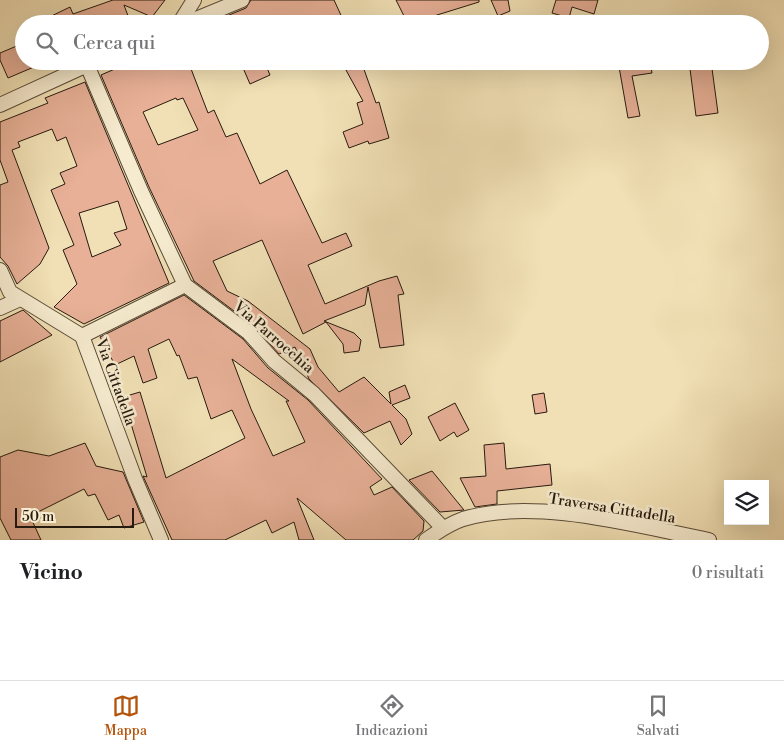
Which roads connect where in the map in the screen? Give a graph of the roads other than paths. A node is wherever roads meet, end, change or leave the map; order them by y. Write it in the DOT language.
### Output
graph roads {
  1 [pos="194,0"];
  2 [pos="242,0"];
  3 [pos="185,15"];
  4 [pos="206,15"];
  5 [pos="76,70"];
  6 [pos="94,70"];
  7 [pos="0,105"];
  8 [pos="0,270"];
  9 [pos="185,285"];
  10 [pos="20,299"];
  11 [pos="0,308"];
  12 [pos="82,336"];
  13 [pos="443,528"];
  14 [pos="161,540"];
  15 [pos="426,540"];
  16 [pos="708,540"];
  1 -- 3 [label="street"];
  2 -- 4 [label="street"];
  5 -- 7 [label="street"];
  6 -- 9 [label="street, Via Parrocchia"];
  8 -- 10 [label="street, Via Cittadella"];
  9 -- 12 [label="street"];
  9 -- 13 [label="street, Via Parrocchia"];
  10 -- 11 [label="street"];
  10 -- 12 [label="street, Via Cittadella"];
  12 -- 14 [label="street, Via Cittadella"];
  13 -- 15 [label="street, Traversa Cittadella"];
  13 -- 16 [label="street, Traversa Cittadella"];
}
